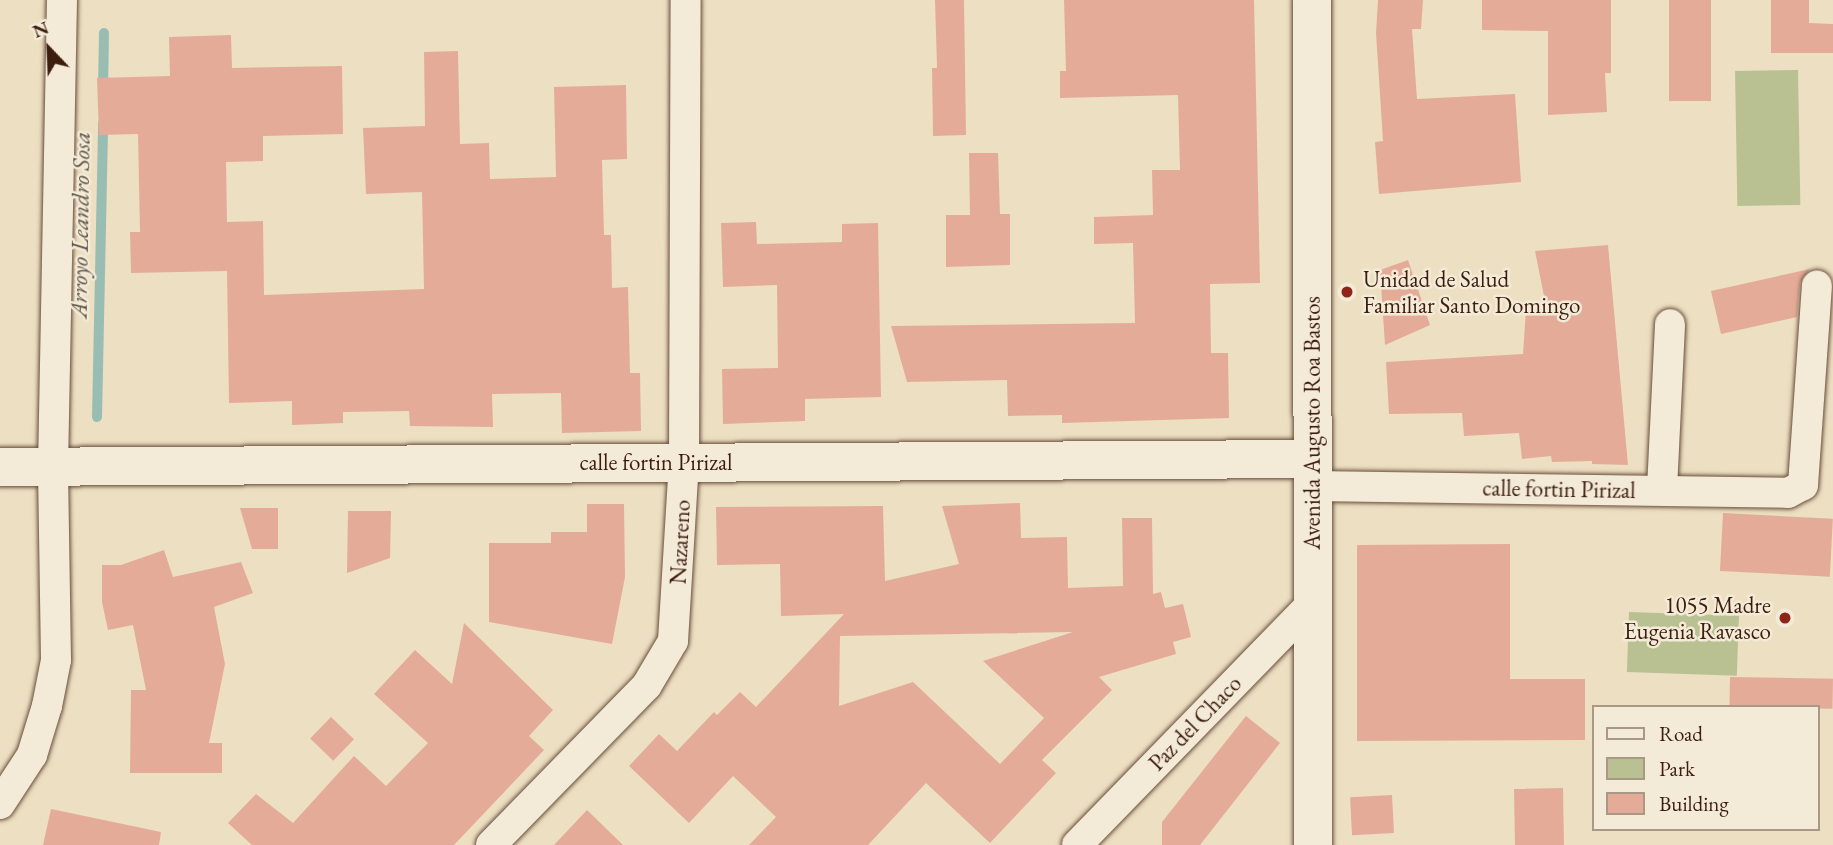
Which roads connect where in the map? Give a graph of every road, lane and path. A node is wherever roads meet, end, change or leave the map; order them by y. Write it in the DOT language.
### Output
graph roads {
  1 [pos="62,0"];
  2 [pos="686,0"];
  3 [pos="1312,0"];
  4 [pos="1817,285"];
  5 [pos="1670,324"];
  6 [pos="684,461"];
  7 [pos="0,467"];
  8 [pos="53,468"];
  9 [pos="1312,473"];
  10 [pos="1662,489"];
  11 [pos="1313,602"];
  12 [pos="0,804"];
  13 [pos="492,845"];
  14 [pos="1077,845"];
  15 [pos="1313,845"];
  1 -- 8 [label="street"];
  2 -- 6 [label="street, Nazareno"];
  3 -- 9 [label="street, Avenida Augusto Roa Bastos"];
  4 -- 10 [label="street, calle fortin Pirizal"];
  5 -- 10 [label="street"];
  6 -- 8 [label="street, calle fortin Pirizal"];
  6 -- 9 [label="street, calle fortin Pirizal"];
  6 -- 13 [label="street, Nazareno"];
  7 -- 8 [label="street, calle fortin Pirizal"];
  8 -- 12 [label="street"];
  9 -- 10 [label="street, calle fortin Pirizal"];
  9 -- 11 [label="street, Avenida Augusto Roa Bastos"];
  11 -- 14 [label="street, Paz del Chaco"];
  11 -- 15 [label="street, Avenida Augusto Roa Bastos"];
}
